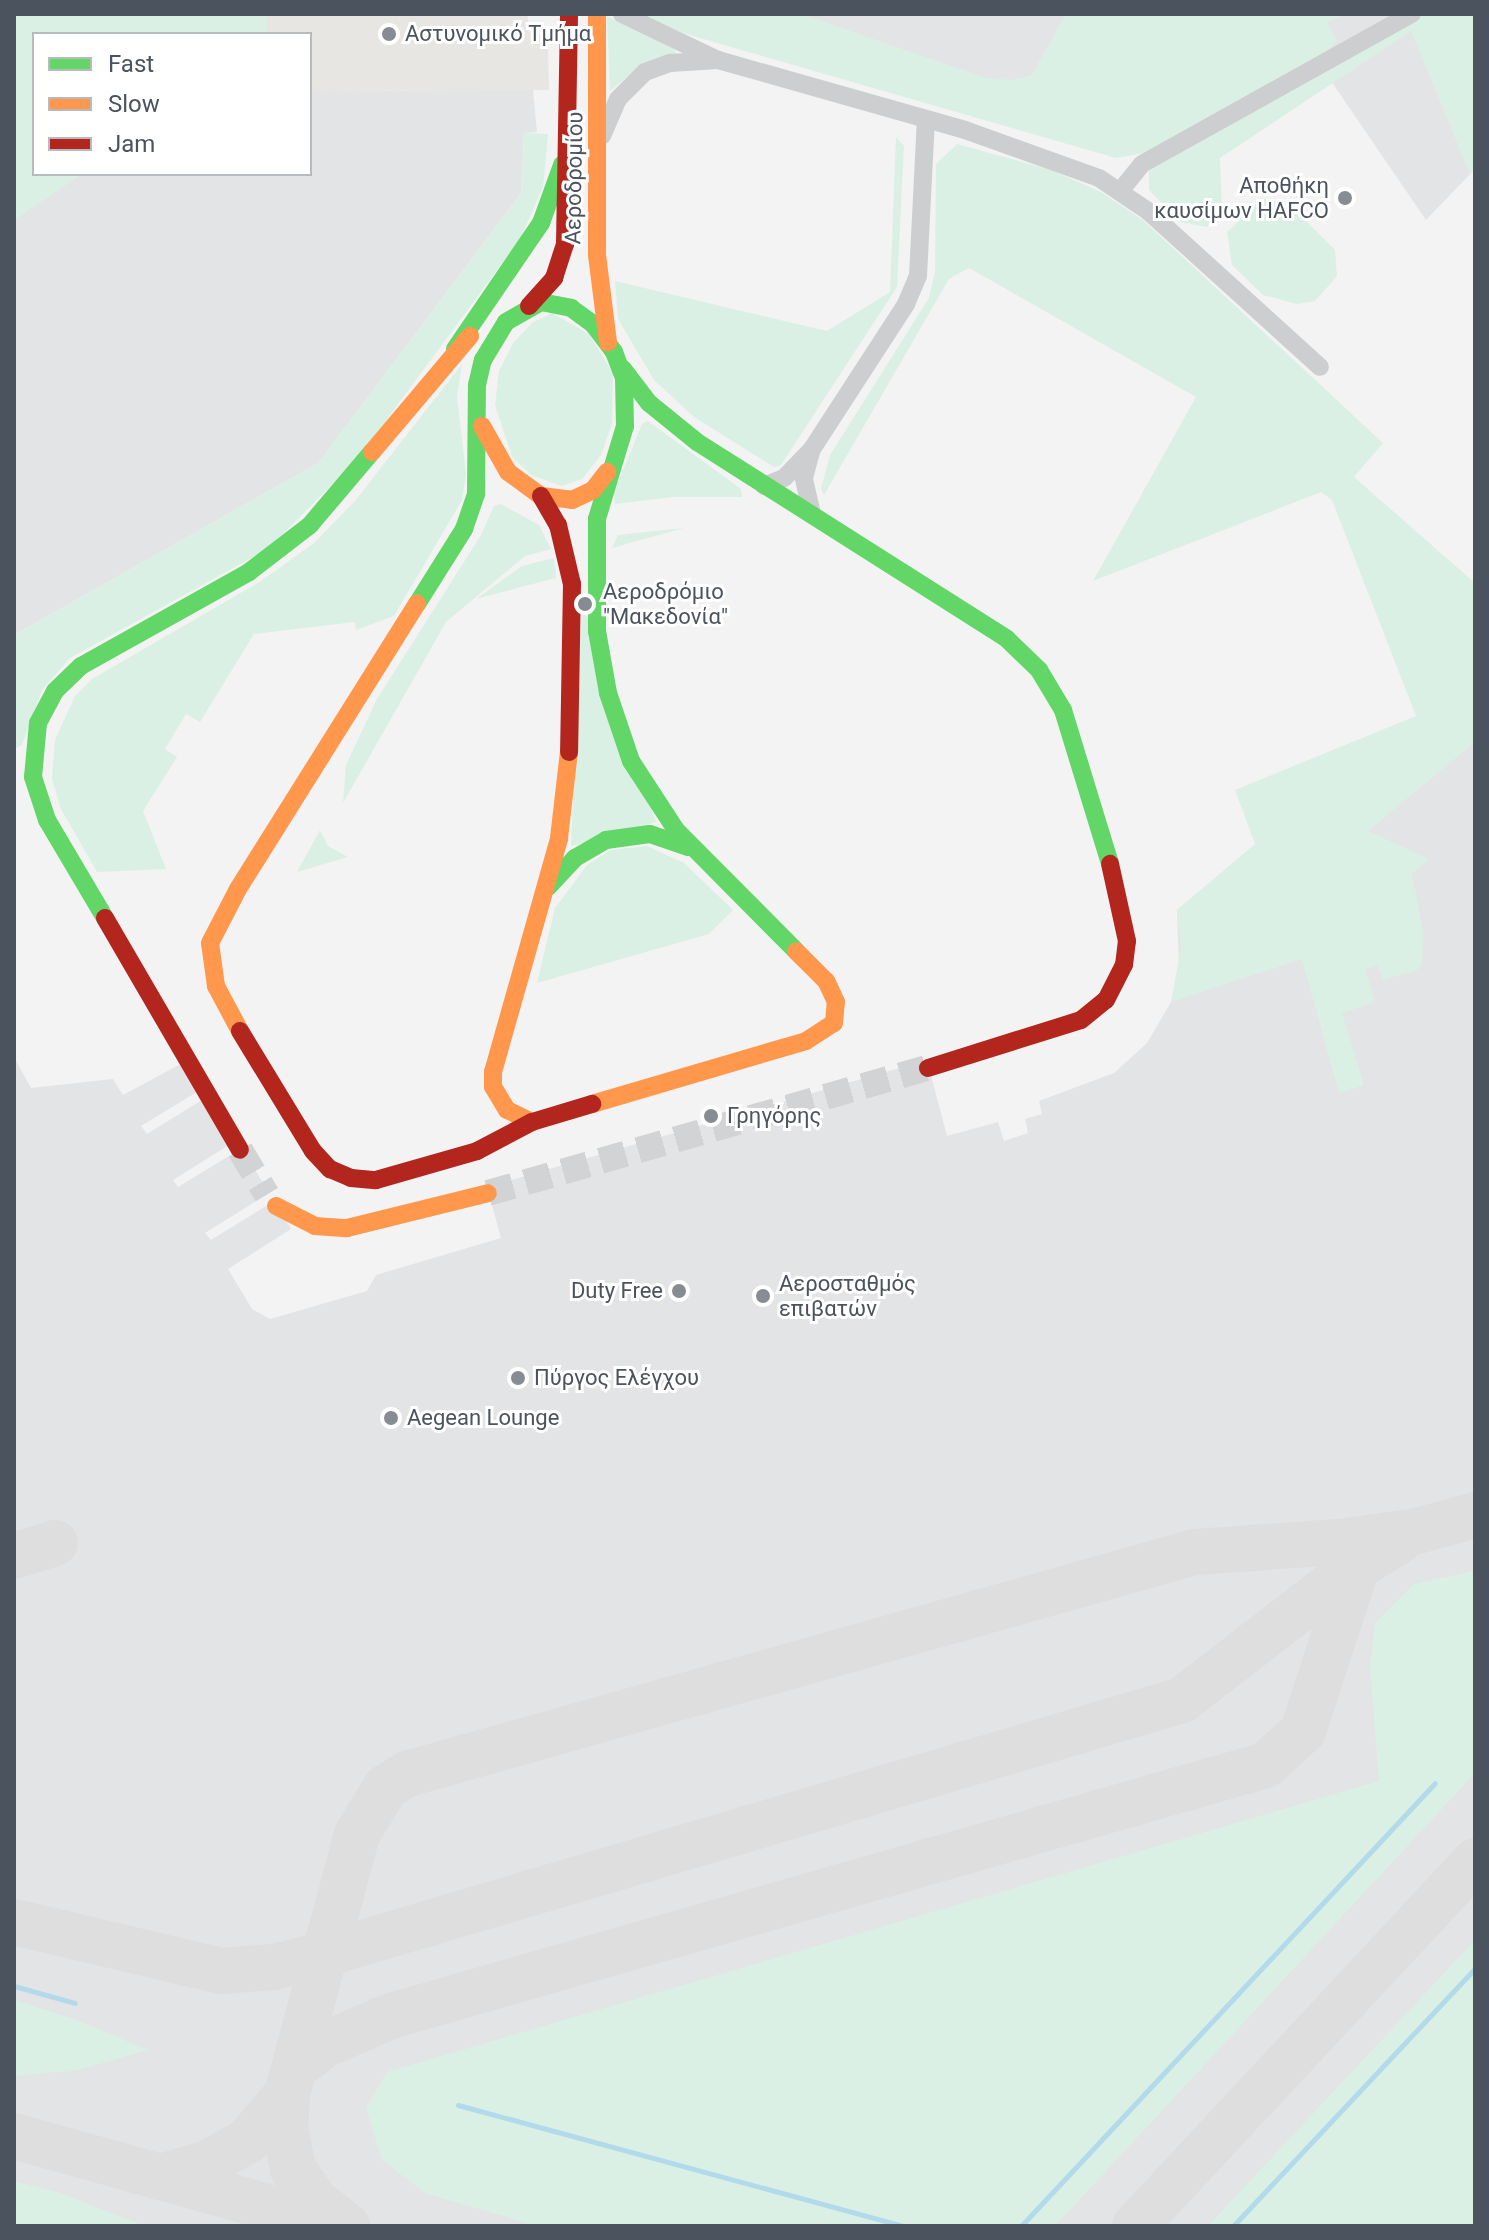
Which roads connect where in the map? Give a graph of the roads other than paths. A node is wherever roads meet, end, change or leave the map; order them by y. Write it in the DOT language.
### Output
graph roads {
  1 [pos="569,14"];
  2 [pos="597,14"];
  3 [pos="622,14"];
  4 [pos="1412,14"];
  5 [pos="718,60"];
  6 [pos="926,119"];
  7 [pos="598,146"];
  8 [pos="569,149"];
  9 [pos="1121,190"];
  10 [pos="522,310"];
  11 [pos="608,342"];
  12 [pos="455,349"];
  13 [pos="621,367"];
  14 [pos="1320,367"];
  15 [pos="478,411"];
  16 [pos="812,449"];
  17 [pos="607,472"];
  18 [pos="764,486"];
  19 [pos="541,496"];
  20 [pos="812,514"];
  21 [pos="694,849"];
  22 [pos="538,899"];
  23 [pos="928,1068"];
  24 [pos="532,1122"];
  25 [pos="240,1150"];
  26 [pos="488,1193"];
  27 [pos="272,1201"];
  1 -- 8 [label="street, Αεροδρομίου"];
  2 -- 7 [label="street, Αεροδρομίου"];
  3 -- 5 [label="street"];
  4 -- 9 [label="street"];
  5 -- 6 [label="street"];
  5 -- 7 [label="street"];
  6 -- 9 [label="street"];
  6 -- 16 [label="street"];
  7 -- 11 [label="street, Αεροδρομίου"];
  8 -- 10 [label="street, Αεροδρομίου"];
  8 -- 12 [label="street"];
  9 -- 14 [label="street"];
  10 -- 11 [label="street"];
  10 -- 12 [label="street"];
  10 -- 15 [label="street"];
  11 -- 13 [label="street"];
  12 -- 25 [label="street"];
  13 -- 17 [label="street"];
  13 -- 18 [label="street"];
  15 -- 19 [label="street"];
  15 -- 24 [label="street"];
  16 -- 18 [label="street"];
  16 -- 20 [label="street"];
  17 -- 19 [label="street"];
  17 -- 21 [label="street"];
  18 -- 20 [label="street"];
  19 -- 22 [label="street"];
  20 -- 23 [label="street"];
  21 -- 22 [label="street"];
  21 -- 24 [label="street"];
  22 -- 24 [label="street"];
  26 -- 27 [label="street"];
}
